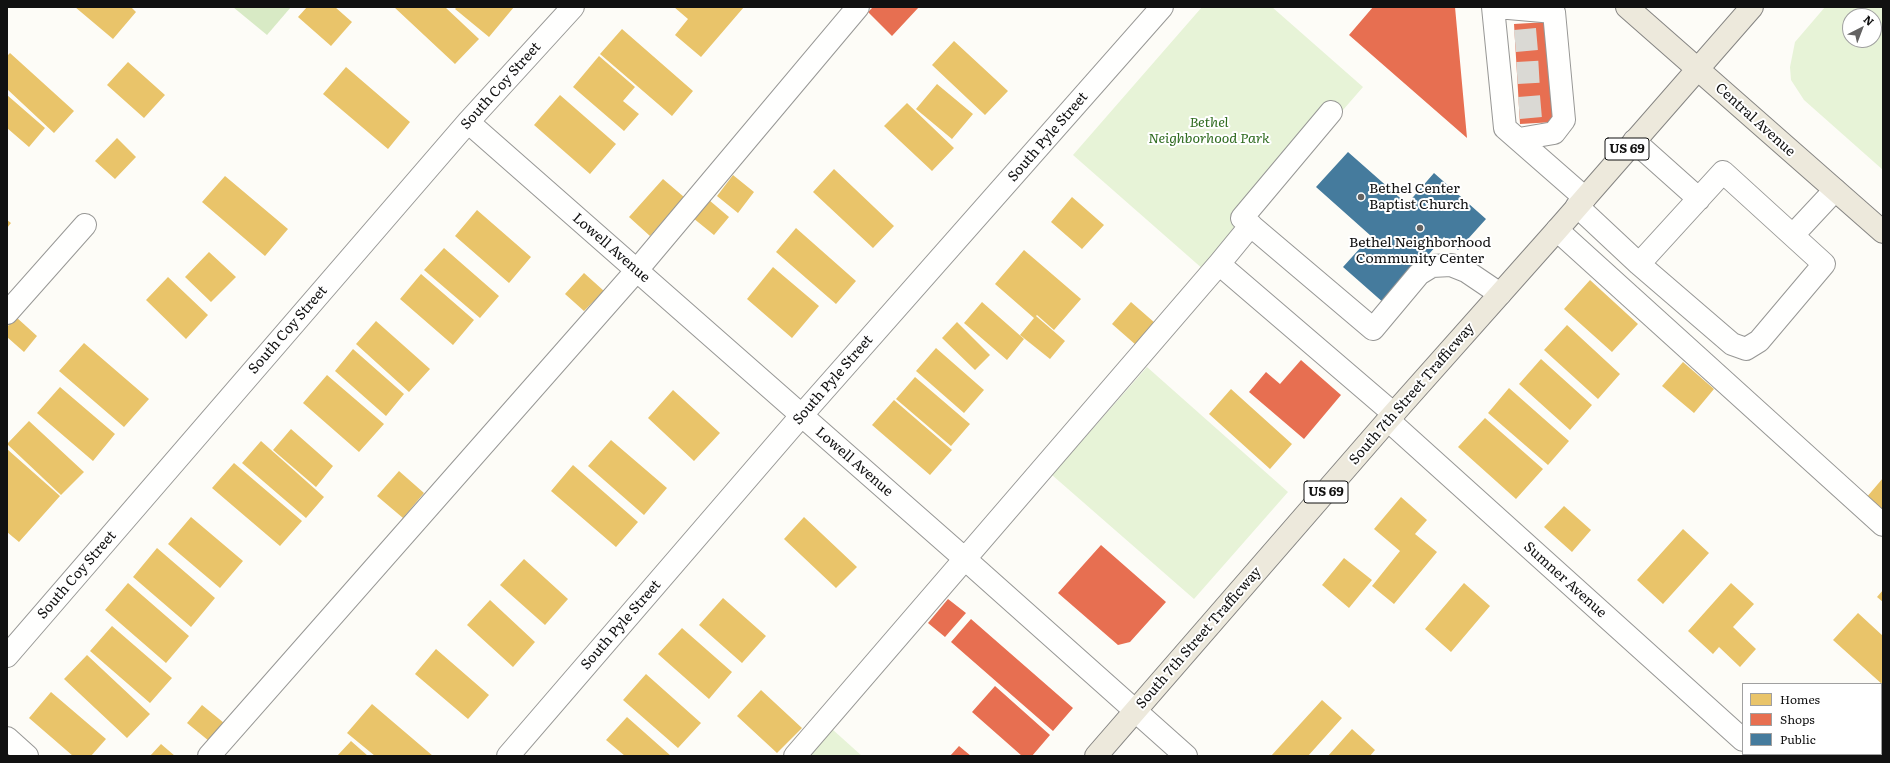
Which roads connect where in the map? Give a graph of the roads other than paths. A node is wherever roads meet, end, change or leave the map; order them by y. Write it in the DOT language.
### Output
graph roads {
  1 [pos="572,7"];
  2 [pos="858,7"];
  3 [pos="1162,7"];
  4 [pos="1494,7"];
  5 [pos="1497,7"];
  6 [pos="1627,7"];
  7 [pos="1752,7"];
  8 [pos="1699,69"];
  9 [pos="1331,112"];
  10 [pos="468,122"];
  11 [pos="1519,139"];
  12 [pos="1634,141"];
  13 [pos="1835,190"];
  14 [pos="1699,199"];
  15 [pos="1581,202"];
  16 [pos="85,225"];
  17 [pos="1251,225"];
  18 [pos="1558,230"];
  19 [pos="1883,232"];
  20 [pos="1792,235"];
  21 [pos="1219,264"];
  22 [pos="1639,264"];
  23 [pos="637,270"];
  24 [pos="1500,294"];
  25 [pos="7,313"];
  26 [pos="801,416"];
  27 [pos="1391,417"];
  28 [pos="1883,525"];
  29 [pos="965,559"];
  30 [pos="7,656"];
  31 [pos="1135,711"];
  32 [pos="7,738"];
  33 [pos="1742,739"];
  34 [pos="27,756"];
  35 [pos="209,756"];
  36 [pos="508,756"];
  37 [pos="795,756"];
  38 [pos="1096,756"];
  39 [pos="1186,756"];
  1 -- 10 [label="street, South Coy Street"];
  2 -- 23 [label="street"];
  3 -- 26 [label="street, South Pyle Street"];
  4 -- 11 [label="street"];
  5 -- 11 [label="street"];
  6 -- 8 [label="main road, Central Avenue"];
  7 -- 8 [label="main road, US 69"];
  8 -- 12 [label="main road, South 7th Street Trafficway / US 69"];
  8 -- 13 [label="main road, Central Avenue"];
  9 -- 17 [label="street"];
  10 -- 23 [label="street, Lowell Avenue"];
  10 -- 30 [label="street, South Coy Street"];
  11 -- 15 [label="street"];
  12 -- 14 [label="street"];
  12 -- 15 [label="main road, South 7th Street Trafficway / US 69"];
  13 -- 19 [label="main road, Central Avenue"];
  13 -- 20 [label="street"];
  14 -- 20 [label="street"];
  14 -- 22 [label="street"];
  15 -- 18 [label="main road, South 7th Street Trafficway / US 69"];
  15 -- 22 [label="street"];
  16 -- 25 [label="street"];
  17 -- 21 [label="street"];
  17 -- 24 [label="street"];
  18 -- 24 [label="main road, South 7th Street Trafficway / US 69"];
  18 -- 28 [label="street"];
  20 -- 22 [label="street"];
  21 -- 27 [label="street, Sumner Avenue"];
  21 -- 29 [label="street"];
  23 -- 26 [label="street, Lowell Avenue"];
  23 -- 35 [label="street"];
  24 -- 27 [label="main road, South 7th Street Trafficway / US 69"];
  26 -- 29 [label="street, Lowell Avenue"];
  26 -- 36 [label="street, South Pyle Street"];
  27 -- 31 [label="main road, South 7th Street Trafficway / US 69"];
  27 -- 33 [label="street, Sumner Avenue"];
  29 -- 31 [label="street, Lowell Avenue"];
  29 -- 37 [label="street"];
  31 -- 38 [label="main road, South 7th Street Trafficway / US 69"];
  31 -- 39 [label="street, Lowell Avenue"];
  32 -- 34 [label="street"];
}
